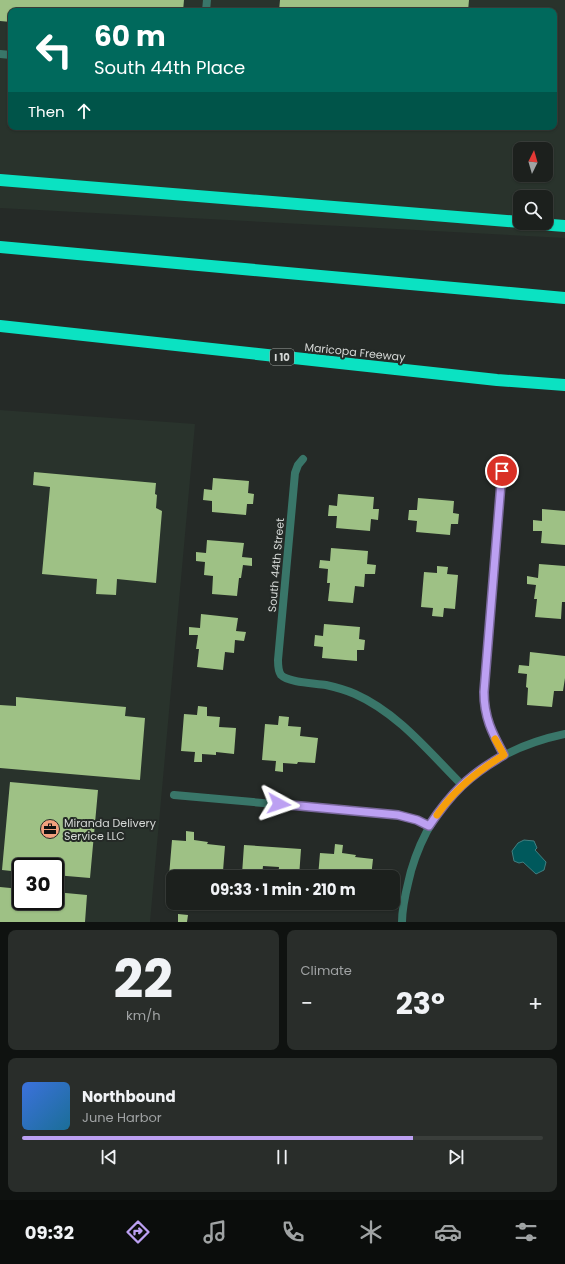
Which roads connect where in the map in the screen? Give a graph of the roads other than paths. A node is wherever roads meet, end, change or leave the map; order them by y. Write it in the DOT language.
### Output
graph roads {
  1 [pos="0,180"];
  2 [pos="513,221"];
  3 [pos="553,225"];
  4 [pos="565,226"];
  5 [pos="0,246"];
  6 [pos="565,298"];
  7 [pos="0,326"];
  8 [pos="565,386"];
  9 [pos="303,459"];
  10 [pos="502,471"];
  11 [pos="565,734"];
  12 [pos="504,755"];
  13 [pos="462,785"];
  14 [pos="174,795"];
  15 [pos="429,826"];
  16 [pos="402,922"];
  1 -- 2 [label="highway"];
  3 -- 4 [label="highway"];
  5 -- 6 [label="highway"];
  7 -- 8 [label="highway, Maricopa Freeway / I 10"];
  9 -- 13 [label="street, South 44th Street"];
  10 -- 12 [label="street"];
  11 -- 12 [label="street"];
  12 -- 13 [label="street"];
  13 -- 15 [label="street"];
  14 -- 15 [label="street"];
  15 -- 16 [label="street"];
}
